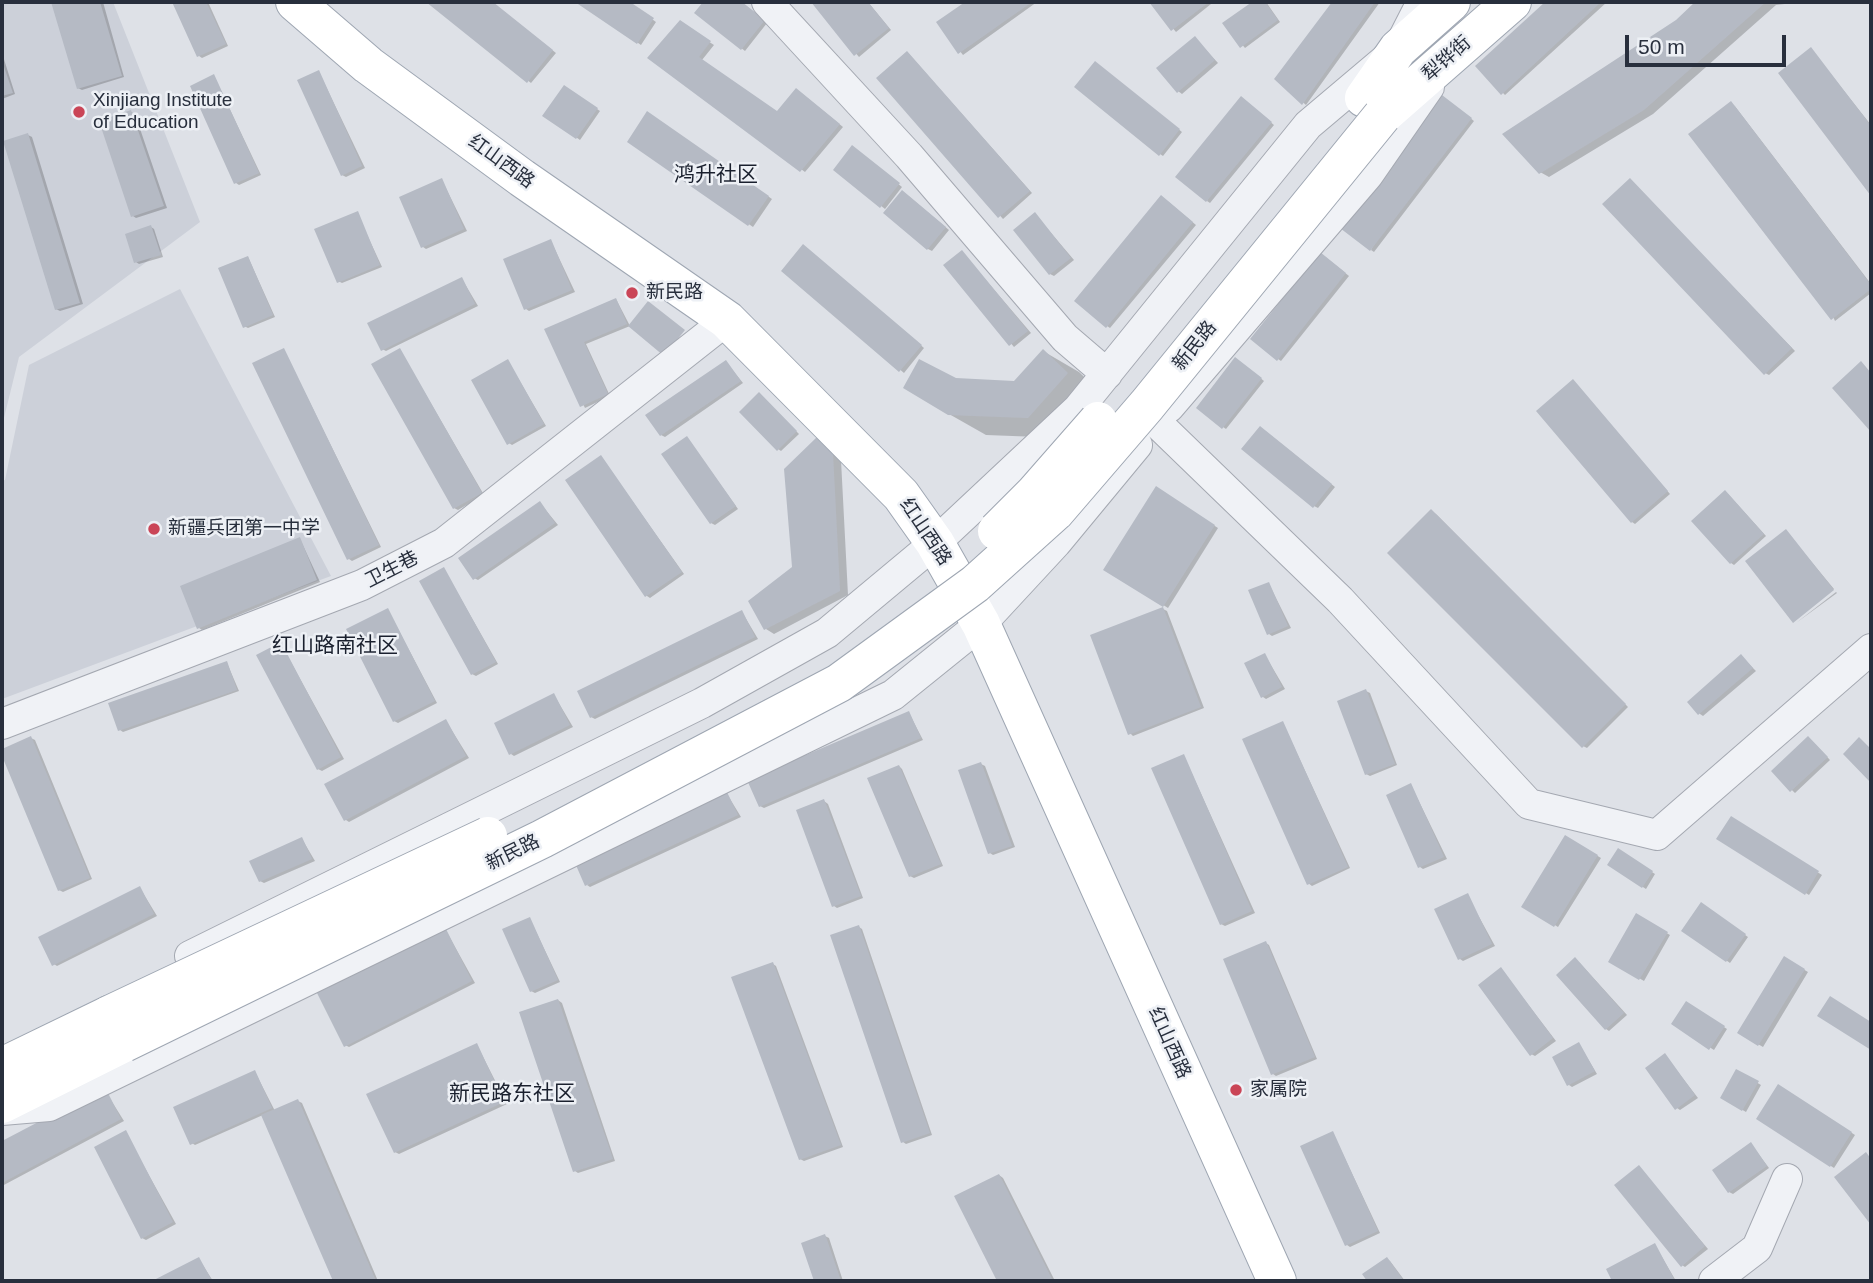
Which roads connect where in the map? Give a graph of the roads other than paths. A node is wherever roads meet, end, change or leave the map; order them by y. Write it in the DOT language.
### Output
graph roads {
  1 [pos="295,2"];
  2 [pos="324,2"];
  3 [pos="767,2"];
  4 [pos="1422,2"];
  5 [pos="1451,2"];
  6 [pos="1511,2"];
  7 [pos="1398,49"];
  8 [pos="1451,55"];
  9 [pos="1373,107"];
  10 [pos="727,320"];
  11 [pos="1107,374"];
  12 [pos="1156,422"];
  13 [pos="944,535"];
  14 [pos="991,613"];
  15 [pos="1871,649"];
  16 [pos="2,724"];
  17 [pos="117,1029"];
  18 [pos="2,1065"];
  19 [pos="2,1104"];
  20 [pos="2,1110"];
  21 [pos="1787,1179"];
  22 [pos="1277,1281"];
  23 [pos="1303,1281"];
  24 [pos="1714,1281"];
  1 -- 10 [label="main road, 红山西路"];
  2 -- 13 [label="main road, 红山西路"];
  3 -- 11 [label="street"];
  4 -- 7 [label="street"];
  5 -- 7 [label="main road, 犁铧街"];
  6 -- 8 [label="main road, 犁铧街"];
  7 -- 9 [label="main road, 犁铧街"];
  7 -- 11 [label="street"];
  8 -- 9 [label="main road, 犁铧街"];
  8 -- 12 [label="street"];
  9 -- 17 [label="main road, 新民路, bridge"];
  10 -- 13 [label="main road, 红山西路"];
  10 -- 16 [label="street, 卫生巷"];
  11 -- 13 [label="street"];
  12 -- 14 [label="street"];
  12 -- 15 [label="street"];
  13 -- 14 [label="main road, 红山西路"];
  13 -- 18 [label="street"];
  14 -- 20 [label="street"];
  14 -- 22 [label="main road, 红山西路"];
  14 -- 23 [label="main road, 红山西路"];
  17 -- 18 [label="main road, 新民路"];
  17 -- 19 [label="main road, 新民路"];
  21 -- 24 [label="street"];
}
